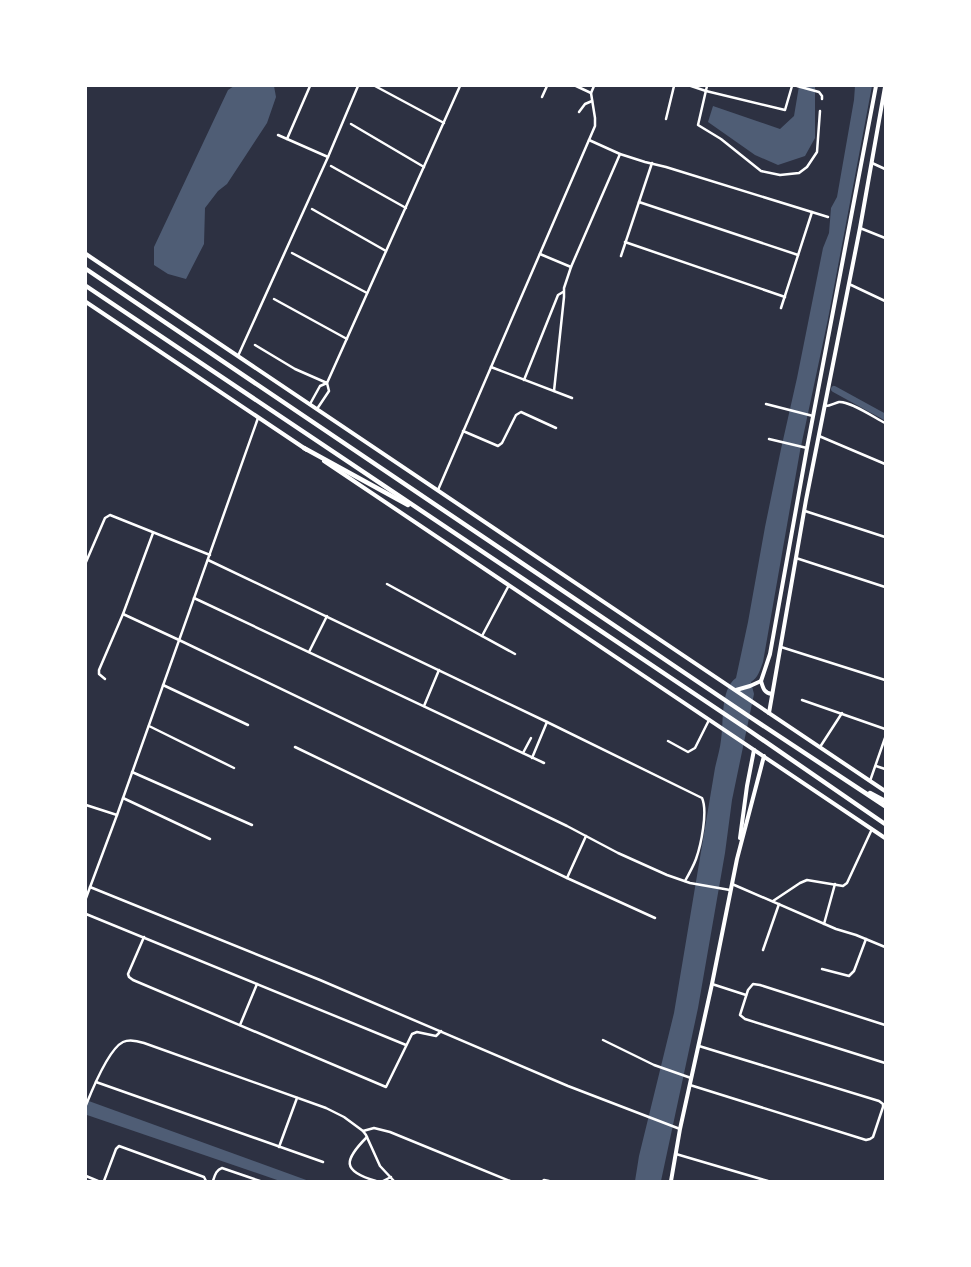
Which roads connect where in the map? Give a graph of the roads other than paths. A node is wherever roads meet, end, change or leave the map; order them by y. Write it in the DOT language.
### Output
graph roads {
  1 [pos="310,86"];
  2 [pos="358,86"];
  3 [pos="375,86"];
  4 [pos="460,86"];
  5 [pos="548,86"];
  6 [pos="576,86"];
  7 [pos="594,86"];
  8 [pos="674,86"];
  9 [pos="691,86"];
  10 [pos="707,86"];
  11 [pos="792,86"];
  12 [pos="797,86"];
  13 [pos="876,86"];
  14 [pos="885,87"];
  15 [pos="706,91"];
  16 [pos="591,93"];
  17 [pos="542,97"];
  18 [pos="822,99"];
  19 [pos="592,101"];
  20 [pos="820,111"];
  21 [pos="579,112"];
  22 [pos="666,119"];
  23 [pos="351,124"];
  24 [pos="444,124"];
  25 [pos="278,135"];
  26 [pos="287,139"];
  27 [pos="589,140"];
  28 [pos="620,154"];
  29 [pos="328,157"];
  30 [pos="652,163"];
  31 [pos="872,163"];
  32 [pos="331,166"];
  33 [pos="424,167"];
  34 [pos="885,169"];
  35 [pos="639,202"];
  36 [pos="406,208"];
  37 [pos="312,209"];
  38 [pos="812,212"];
  39 [pos="828,217"];
  40 [pos="860,228"];
  41 [pos="885,238"];
  42 [pos="625,242"];
  43 [pos="386,252"];
  44 [pos="292,253"];
  45 [pos="86,254"];
  46 [pos="540,254"];
  47 [pos="798,255"];
  48 [pos="621,256"];
  49 [pos="571,267"];
  50 [pos="86,269"];
  51 [pos="849,284"];
  52 [pos="86,286"];
  53 [pos="563,292"];
  54 [pos="367,293"];
  55 [pos="785,297"];
  56 [pos="274,299"];
  57 [pos="885,301"];
  58 [pos="86,302"];
  59 [pos="781,308"];
  60 [pos="347,339"];
  61 [pos="254,345"];
  62 [pos="238,356"];
  63 [pos="491,367"];
  64 [pos="524,380"];
  65 [pos="327,383"];
  66 [pos="554,392"];
  67 [pos="572,398"];
  68 [pos="309,404"];
  69 [pos="766,404"];
  70 [pos="825,406"];
  71 [pos="317,409"];
  72 [pos="813,416"];
  73 [pos="259,417"];
  74 [pos="885,423"];
  75 [pos="556,428"];
  76 [pos="463,431"];
  77 [pos="819,436"];
  78 [pos="769,439"];
  79 [pos="304,448"];
  80 [pos="807,448"];
  81 [pos="885,464"];
  82 [pos="438,490"];
  83 [pos="804,511"];
  84 [pos="429,516"];
  85 [pos="154,532"];
  86 [pos="885,537"];
  87 [pos="210,555"];
  88 [pos="796,558"];
  89 [pos="208,560"];
  90 [pos="86,562"];
  91 [pos="387,584"];
  92 [pos="509,585"];
  93 [pos="885,587"];
  94 [pos="194,598"];
  95 [pos="123,614"];
  96 [pos="327,616"];
  97 [pos="482,636"];
  98 [pos="179,640"];
  99 [pos="781,647"];
  100 [pos="309,652"];
  101 [pos="515,654"];
  102 [pos="439,670"];
  103 [pos="105,679"];
  104 [pos="885,680"];
  105 [pos="761,681"];
  106 [pos="163,685"];
  107 [pos="736,690"];
  108 [pos="772,694"];
  109 [pos="802,700"];
  110 [pos="424,706"];
  111 [pos="768,713"];
  112 [pos="842,713"];
  113 [pos="709,719"];
  114 [pos="547,722"];
  115 [pos="248,725"];
  116 [pos="149,726"];
  117 [pos="885,729"];
  118 [pos="531,738"];
  119 [pos="885,738"];
  120 [pos="668,741"];
  121 [pos="295,747"];
  122 [pos="820,747"];
  123 [pos="754,750"];
  124 [pos="523,754"];
  125 [pos="764,756"];
  126 [pos="532,758"];
  127 [pos="544,763"];
  128 [pos="876,766"];
  129 [pos="234,768"];
  130 [pos="885,769"];
  131 [pos="132,772"];
  132 [pos="844,778"];
  133 [pos="870,781"];
  134 [pos="885,791"];
  135 [pos="123,798"];
  136 [pos="885,801"];
  137 [pos="86,805"];
  138 [pos="885,806"];
  139 [pos="117,815"];
  140 [pos="885,824"];
  141 [pos="252,825"];
  142 [pos="872,829"];
  143 [pos="586,836"];
  144 [pos="885,838"];
  145 [pos="210,840"];
  146 [pos="737,859"];
  147 [pos="567,878"];
  148 [pos="685,881"];
  149 [pos="732,884"];
  150 [pos="835,884"];
  151 [pos="90,886"];
  152 [pos="731,890"];
  153 [pos="86,898"];
  154 [pos="773,901"];
  155 [pos="779,904"];
  156 [pos="86,914"];
  157 [pos="655,918"];
  158 [pos="824,924"];
  159 [pos="144,937"];
  160 [pos="866,939"];
  161 [pos="885,947"];
  162 [pos="763,950"];
  163 [pos="822,969"];
  164 [pos="257,984"];
  165 [pos="712,984"];
  166 [pos="746,995"];
  167 [pos="240,1025"];
  168 [pos="885,1025"];
  169 [pos="440,1032"];
  170 [pos="603,1040"];
  171 [pos="406,1045"];
  172 [pos="699,1046"];
  173 [pos="885,1063"];
  174 [pos="691,1078"];
  175 [pos="96,1082"];
  176 [pos="690,1085"];
  177 [pos="297,1098"];
  178 [pos="86,1105"];
  179 [pos="680,1129"];
  180 [pos="363,1131"];
  181 [pos="367,1136"];
  182 [pos="279,1147"];
  183 [pos="676,1154"];
  184 [pos="323,1162"];
  185 [pos="86,1176"];
  186 [pos="390,1178"];
  187 [pos="98,1181"];
  188 [pos="104,1181"];
  189 [pos="206,1181"];
  190 [pos="213,1181"];
  191 [pos="260,1181"];
  192 [pos="376,1181"];
  193 [pos="383,1181"];
  194 [pos="394,1181"];
  195 [pos="510,1181"];
  196 [pos="543,1181"];
  197 [pos="549,1181"];
  198 [pos="671,1181"];
  199 [pos="768,1181"];
  1 -- 26 [label="street"];
  2 -- 29 [label="street"];
  3 -- 24 [label="street"];
  4 -- 24 [label="street"];
  5 -- 17 [label="street"];
  6 -- 16 [label="street"];
  7 -- 16 [label="street"];
  8 -- 22 [label="street"];
  9 -- 15 [label="street"];
  10 -- 15 [label="street"];
  11 -- 15 [label="street"];
  12 -- 18 [label="street"];
  13 -- 72 [label="main road"];
  14 -- 31 [label="main road"];
  15 -- 20 [label="street"];
  16 -- 19 [label="street"];
  19 -- 21 [label="street"];
  19 -- 27 [label="street"];
  23 -- 33 [label="street"];
  24 -- 33 [label="street"];
  25 -- 26 [label="street"];
  26 -- 29 [label="street"];
  27 -- 28 [label="street"];
  27 -- 46 [label="street"];
  28 -- 30 [label="street"];
  28 -- 49 [label="street"];
  29 -- 62 [label="street"];
  30 -- 35 [label="street"];
  30 -- 38 [label="street"];
  31 -- 34 [label="street"];
  31 -- 40 [label="main road"];
  32 -- 36 [label="street"];
  33 -- 36 [label="street"];
  35 -- 42 [label="street"];
  35 -- 47 [label="street"];
  36 -- 43 [label="street"];
  37 -- 43 [label="street"];
  38 -- 39 [label="street"];
  38 -- 47 [label="street"];
  40 -- 41 [label="street"];
  40 -- 51 [label="main road"];
  42 -- 48 [label="street"];
  42 -- 55 [label="street"];
  43 -- 54 [label="street"];
  44 -- 54 [label="street"];
  45 -- 62 [label="main road"];
  46 -- 49 [label="street"];
  46 -- 63 [label="street"];
  47 -- 55 [label="street"];
  49 -- 53 [label="street"];
  50 -- 132 [label="highway"];
  51 -- 57 [label="street"];
  51 -- 70 [label="main road"];
  52 -- 84 [label="highway"];
  53 -- 64 [label="street"];
  53 -- 66 [label="street"];
  54 -- 60 [label="street"];
  55 -- 59 [label="street"];
  56 -- 60 [label="street"];
  58 -- 73 [label="main road"];
  60 -- 65 [label="street"];
  61 -- 65 [label="street"];
  62 -- 68 [label="main road"];
  63 -- 64 [label="street"];
  63 -- 76 [label="street"];
  64 -- 66 [label="street"];
  65 -- 68 [label="street"];
  65 -- 71 [label="street"];
  66 -- 67 [label="street"];
  68 -- 71 [label="main road"];
  69 -- 72 [label="street"];
  70 -- 74 [label="street"];
  70 -- 77 [label="main road"];
  71 -- 82 [label="main road"];
  72 -- 80 [label="main road"];
  73 -- 79 [label="main road"];
  73 -- 87 [label="street"];
  75 -- 76 [label="street"];
  76 -- 82 [label="street"];
  77 -- 81 [label="street"];
  77 -- 83 [label="main road"];
  78 -- 80 [label="street"];
  79 -- 84 [label="highway"];
  79 -- 92 [label="main road"];
  80 -- 105 [label="main road"];
  82 -- 107 [label="main road"];
  83 -- 86 [label="street"];
  83 -- 88 [label="main road"];
  84 -- 140 [label="highway"];
  85 -- 87 [label="street"];
  85 -- 90 [label="street"];
  85 -- 95 [label="street"];
  87 -- 89 [label="street"];
  88 -- 93 [label="street"];
  88 -- 99 [label="main road"];
  89 -- 94 [label="street"];
  89 -- 96 [label="street"];
  91 -- 97 [label="street"];
  92 -- 97 [label="street"];
  92 -- 113 [label="main road"];
  94 -- 98 [label="street"];
  94 -- 100 [label="street"];
  95 -- 98 [label="street"];
  95 -- 103 [label="street"];
  96 -- 100 [label="street"];
  96 -- 102 [label="street"];
  97 -- 101 [label="street"];
  98 -- 106 [label="street"];
  98 -- 143 [label="street"];
  99 -- 104 [label="street"];
  99 -- 108 [label="main road"];
  100 -- 110 [label="street"];
  102 -- 110 [label="street"];
  102 -- 114 [label="street"];
  105 -- 107 [label="main road"];
  105 -- 108 [label="main road"];
  106 -- 115 [label="street"];
  106 -- 116 [label="street"];
  107 -- 111 [label="main road"];
  108 -- 111 [label="main road"];
  109 -- 112 [label="street"];
  110 -- 124 [label="street"];
  111 -- 122 [label="main road"];
  112 -- 117 [label="street"];
  112 -- 122 [label="street"];
  113 -- 120 [label="street"];
  113 -- 123 [label="main road"];
  114 -- 126 [label="street"];
  114 -- 148 [label="street"];
  116 -- 129 [label="street"];
  116 -- 131 [label="street"];
  118 -- 124 [label="street"];
  119 -- 128 [label="street"];
  121 -- 147 [label="street"];
  122 -- 133 [label="main road"];
  123 -- 125 [label="main road"];
  123 -- 146 [label="main road"];
  124 -- 126 [label="street"];
  125 -- 142 [label="main road"];
  125 -- 146 [label="main road"];
  126 -- 127 [label="street"];
  128 -- 130 [label="street"];
  128 -- 133 [label="street"];
  131 -- 135 [label="street"];
  131 -- 141 [label="street"];
  132 -- 136 [label="highway"];
  132 -- 138 [label="highway"];
  133 -- 134 [label="main road"];
  135 -- 139 [label="street"];
  135 -- 145 [label="street"];
  137 -- 139 [label="street"];
  139 -- 151 [label="street"];
  142 -- 144 [label="main road"];
  142 -- 150 [label="street"];
  143 -- 147 [label="street"];
  143 -- 148 [label="street"];
  146 -- 149 [label="main road"];
  147 -- 157 [label="street"];
  148 -- 152 [label="street"];
  149 -- 152 [label="main road"];
  149 -- 154 [label="street"];
  150 -- 154 [label="street"];
  150 -- 158 [label="street"];
  151 -- 153 [label="street"];
  151 -- 169 [label="street"];
  152 -- 165 [label="main road"];
  154 -- 155 [label="street"];
  155 -- 158 [label="street"];
  155 -- 162 [label="street"];
  156 -- 159 [label="street"];
  158 -- 160 [label="street"];
  159 -- 164 [label="street"];
  159 -- 167 [label="street"];
  160 -- 161 [label="street"];
  160 -- 163 [label="street"];
  164 -- 167 [label="street"];
  164 -- 171 [label="street"];
  165 -- 166 [label="street"];
  165 -- 172 [label="main road"];
  166 -- 168 [label="street"];
  166 -- 173 [label="street"];
  167 -- 171 [label="street"];
  169 -- 171 [label="street"];
  169 -- 179 [label="street"];
  170 -- 174 [label="street"];
  172 -- 174 [label="main road"];
  172 -- 176 [label="street"];
  174 -- 176 [label="main road"];
  175 -- 177 [label="street"];
  175 -- 178 [label="street"];
  175 -- 182 [label="street"];
  176 -- 179 [label="main road"];
  177 -- 180 [label="street"];
  177 -- 182 [label="street"];
  179 -- 183 [label="main road"];
  180 -- 181 [label="street"];
  180 -- 195 [label="street"];
  181 -- 186 [label="street"];
  181 -- 192 [label="street"];
  182 -- 184 [label="street"];
  183 -- 198 [label="main road"];
  183 -- 199 [label="street"];
  185 -- 187 [label="street"];
  186 -- 193 [label="street"];
  186 -- 194 [label="street"];
  188 -- 189 [label="street"];
  190 -- 191 [label="street"];
  196 -- 197 [label="street"];
}
